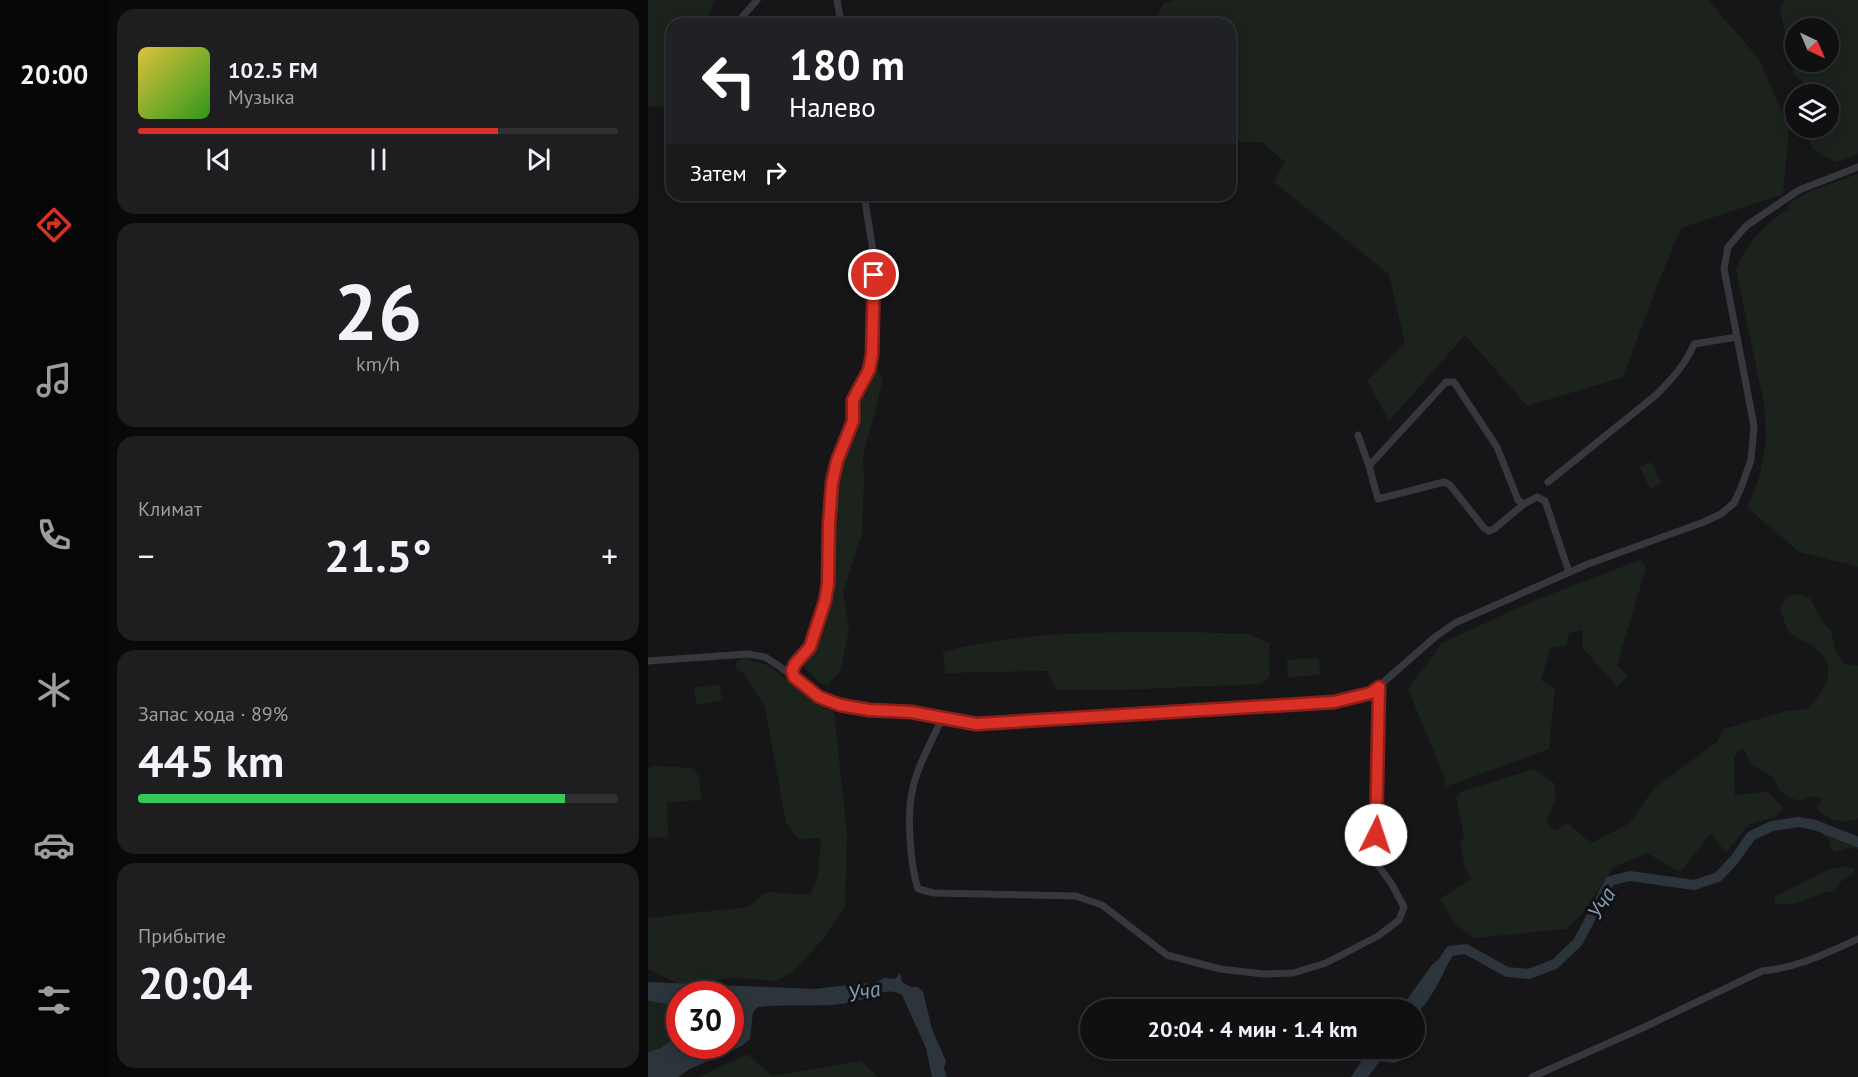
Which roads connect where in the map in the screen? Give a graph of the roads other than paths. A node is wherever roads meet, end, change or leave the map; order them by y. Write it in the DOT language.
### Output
graph roads {
  1 [pos="757,0"];
  2 [pos="837,0"];
  3 [pos="741,18"];
  4 [pos="841,18"];
  5 [pos="1858,167"];
  6 [pos="865,201"];
  7 [pos="1737,337"];
  8 [pos="1358,435"];
  9 [pos="1369,466"];
  10 [pos="1548,482"];
  11 [pos="1524,504"];
  12 [pos="1569,572"];
  13 [pos="648,662"];
  14 [pos="794,677"];
  15 [pos="1379,687"];
  16 [pos="942,718"];
  17 [pos="1858,939"];
  18 [pos="1532,1077"];
  1 -- 3 [label="street"];
  2 -- 4 [label="street"];
  5 -- 7 [label="street"];
  6 -- 14 [label="street"];
  7 -- 10 [label="street"];
  7 -- 12 [label="street"];
  8 -- 9 [label="street"];
  9 -- 11 [label="street"];
  9 -- 11 [label="street"];
  11 -- 12 [label="street"];
  12 -- 15 [label="street"];
  13 -- 14 [label="street"];
  14 -- 16 [label="street"];
  15 -- 16 [label="street"];
  15 -- 16 [label="street"];
  17 -- 18 [label="street"];
}
